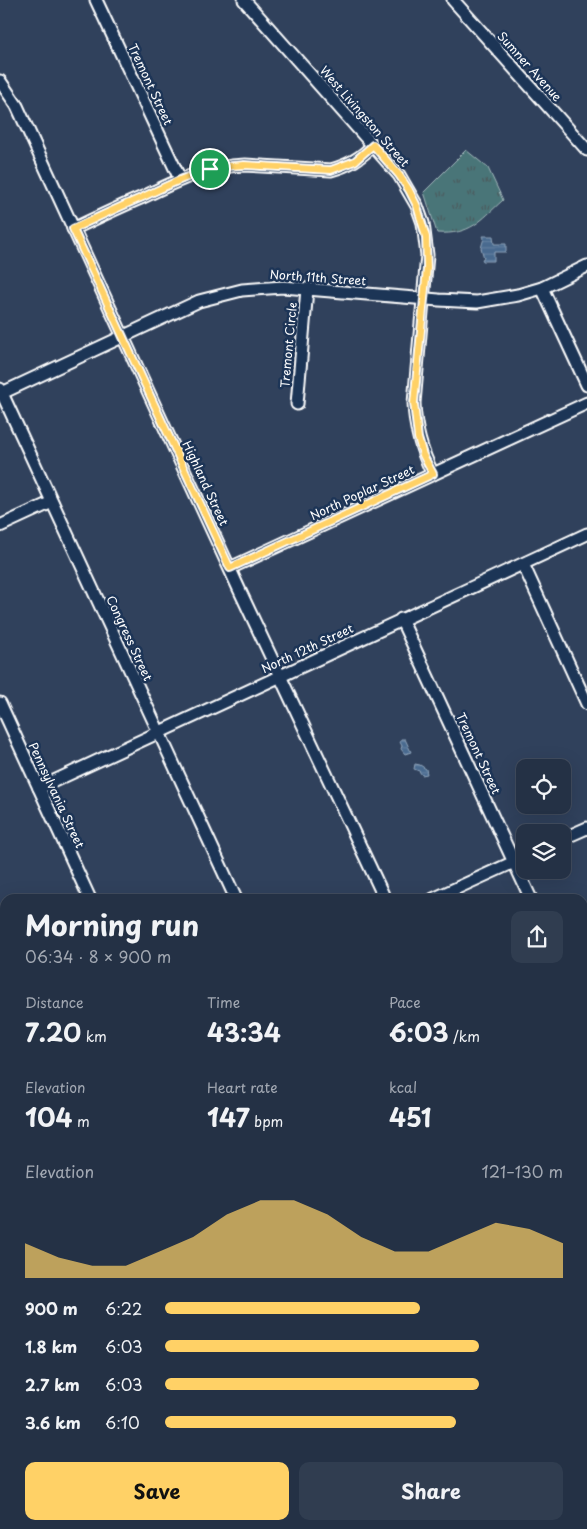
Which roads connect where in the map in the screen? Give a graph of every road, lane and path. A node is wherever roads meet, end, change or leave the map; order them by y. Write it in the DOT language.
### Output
graph roads {
  1 [pos="96,0"];
  2 [pos="244,0"];
  3 [pos="453,0"];
  4 [pos="0,81"];
  5 [pos="373,145"];
  6 [pos="587,150"];
  7 [pos="180,179"];
  8 [pos="73,229"];
  9 [pos="587,266"];
  10 [pos="542,288"];
  11 [pos="307,290"];
  12 [pos="424,298"];
  13 [pos="122,336"];
  14 [pos="587,385"];
  15 [pos="1,391"];
  16 [pos="587,403"];
  17 [pos="298,404"];
  18 [pos="433,474"];
  19 [pos="52,502"];
  20 [pos="0,526"];
  21 [pos="587,534"];
  22 [pos="523,564"];
  23 [pos="230,568"];
  24 [pos="401,619"];
  25 [pos="280,676"];
  26 [pos="0,703"];
  27 [pos="587,704"];
  28 [pos="159,732"];
  29 [pos="39,788"];
  30 [pos="587,828"];
  31 [pos="571,835"];
  32 [pos="516,851"];
  33 [pos="516,861"];
  34 [pos="526,879"];
  35 [pos="88,894"];
  36 [pos="234,894"];
  37 [pos="383,894"];
  38 [pos="444,894"];
  39 [pos="530,894"];
  1 -- 7 [label="street, Tremont Street"];
  2 -- 5 [label="street, West Livingston Street"];
  3 -- 6 [label="street, Sumner Avenue"];
  4 -- 8 [label="street, Highland Street"];
  5 -- 7 [label="street"];
  5 -- 12 [label="street, West Livingston Street"];
  7 -- 8 [label="street"];
  8 -- 13 [label="street, Highland Street"];
  9 -- 10 [label="street, North 11th Street"];
  10 -- 12 [label="street, North 11th Street"];
  10 -- 14 [label="street"];
  11 -- 12 [label="street, North 11th Street"];
  11 -- 13 [label="street, North 11th Street"];
  11 -- 17 [label="street, Tremont Circle"];
  12 -- 18 [label="street, West Livingston Street"];
  13 -- 15 [label="street, North 11th Street"];
  13 -- 23 [label="street, Highland Street"];
  15 -- 19 [label="street, Congress Street"];
  16 -- 18 [label="street, North Poplar Street"];
  18 -- 23 [label="street, North Poplar Street"];
  19 -- 20 [label="street"];
  19 -- 28 [label="street, Congress Street"];
  21 -- 22 [label="street, North 12th Street"];
  22 -- 24 [label="street, North 12th Street"];
  22 -- 27 [label="street"];
  23 -- 25 [label="street, Highland Street"];
  24 -- 25 [label="street, North 12th Street"];
  24 -- 32 [label="street, Tremont Street"];
  25 -- 28 [label="street, North 12th Street"];
  25 -- 37 [label="street, Highland Street"];
  26 -- 29 [label="street, Pennsylvania Street"];
  28 -- 29 [label="street, North 12th Street"];
  28 -- 36 [label="street, Congress Street"];
  29 -- 35 [label="street, Pennsylvania Street"];
  30 -- 31 [label="street"];
  33 -- 38 [label="street"];
  34 -- 39 [label="street, Tremont Street"];
}
